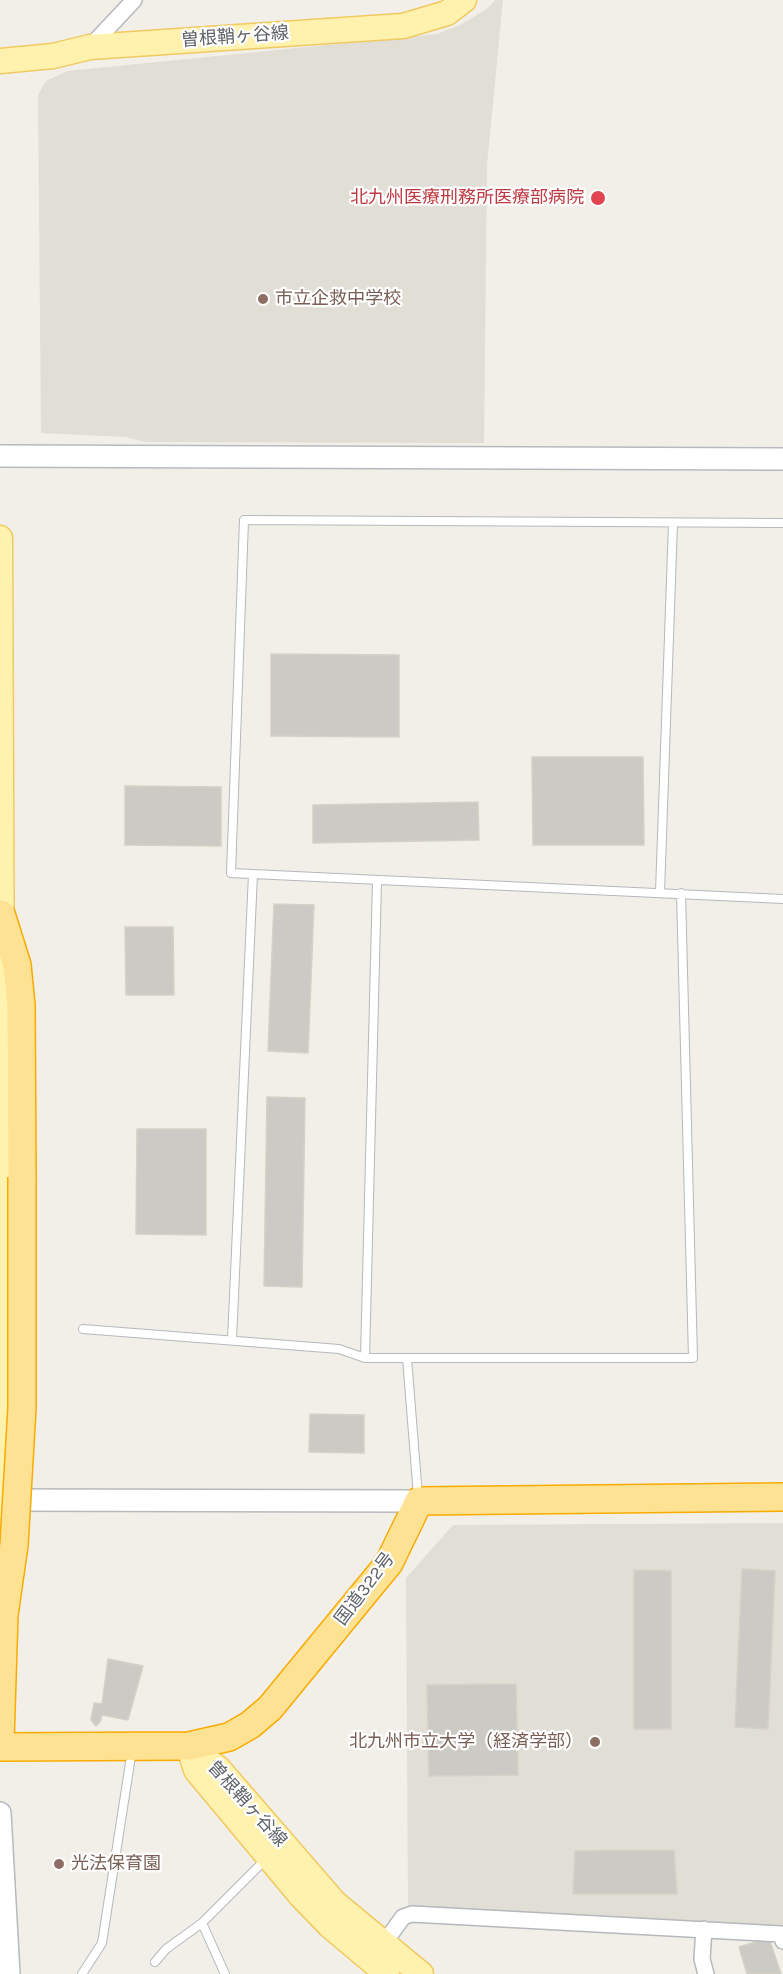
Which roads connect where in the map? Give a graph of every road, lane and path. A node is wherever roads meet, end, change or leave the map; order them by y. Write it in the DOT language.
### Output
graph roads {
  1 [pos="134,0"];
  2 [pos="464,0"];
  3 [pos="90,47"];
  4 [pos="0,61"];
  5 [pos="0,456"];
  6 [pos="783,459"];
  7 [pos="673,522"];
  8 [pos="783,523"];
  9 [pos="0,538"];
  10 [pos="253,874"];
  11 [pos="377,882"];
  12 [pos="660,892"];
  13 [pos="681,893"];
  14 [pos="783,899"];
  15 [pos="0,925"];
  16 [pos="83,1329"];
  17 [pos="232,1340"];
  18 [pos="365,1358"];
  19 [pos="407,1358"];
  20 [pos="783,1497"];
  21 [pos="2,1500"];
  22 [pos="419,1501"];
  23 [pos="0,1624"];
  24 [pos="0,1740"];
  25 [pos="189,1746"];
  26 [pos="0,1747"];
  27 [pos="133,1747"];
  28 [pos="0,1813"];
  29 [pos="268,1857"];
  30 [pos="202,1923"];
  31 [pos="704,1929"];
  32 [pos="783,1941"];
  33 [pos="384,1942"];
  34 [pos="155,1962"];
  35 [pos="6,1973"];
  36 [pos="82,1974"];
  37 [pos="225,1974"];
  38 [pos="387,1974"];
  39 [pos="421,1974"];
  40 [pos="706,1974"];
  1 -- 3 [label="street"];
  2 -- 3 [label="main road, 曽根鞘ヶ谷線"];
  3 -- 4 [label="main road, 曽根鞘ヶ谷線"];
  5 -- 6 [label="street"];
  7 -- 8 [label="lane"];
  7 -- 10 [label="lane"];
  7 -- 12 [label="lane"];
  9 -- 15 [label="main road"];
  10 -- 11 [label="lane"];
  10 -- 17 [label="lane"];
  11 -- 12 [label="lane"];
  11 -- 18 [label="lane"];
  12 -- 13 [label="lane"];
  13 -- 14 [label="lane"];
  13 -- 19 [label="lane"];
  15 -- 21 [label="main road"];
  15 -- 24 [label="highway, bridge"];
  16 -- 17 [label="lane"];
  17 -- 18 [label="lane"];
  18 -- 19 [label="lane"];
  19 -- 22 [label="lane"];
  20 -- 22 [label="highway"];
  21 -- 22 [label="street"];
  21 -- 23 [label="main road"];
  22 -- 25 [label="highway, 国道322号"];
  25 -- 27 [label="highway, 国道322号"];
  25 -- 29 [label="main road, 曽根鞘ヶ谷線"];
  25 -- 33 [label="main road, 曽根鞘ヶ谷線"];
  26 -- 27 [label="highway, 国道322号"];
  27 -- 36 [label="lane"];
  28 -- 35 [label="street"];
  29 -- 30 [label="lane"];
  29 -- 38 [label="main road, 曽根鞘ヶ谷線"];
  30 -- 34 [label="lane"];
  30 -- 37 [label="lane"];
  31 -- 32 [label="street"];
  31 -- 33 [label="street"];
  31 -- 40 [label="street"];
  33 -- 39 [label="main road, 曽根鞘ヶ谷線"];
}
